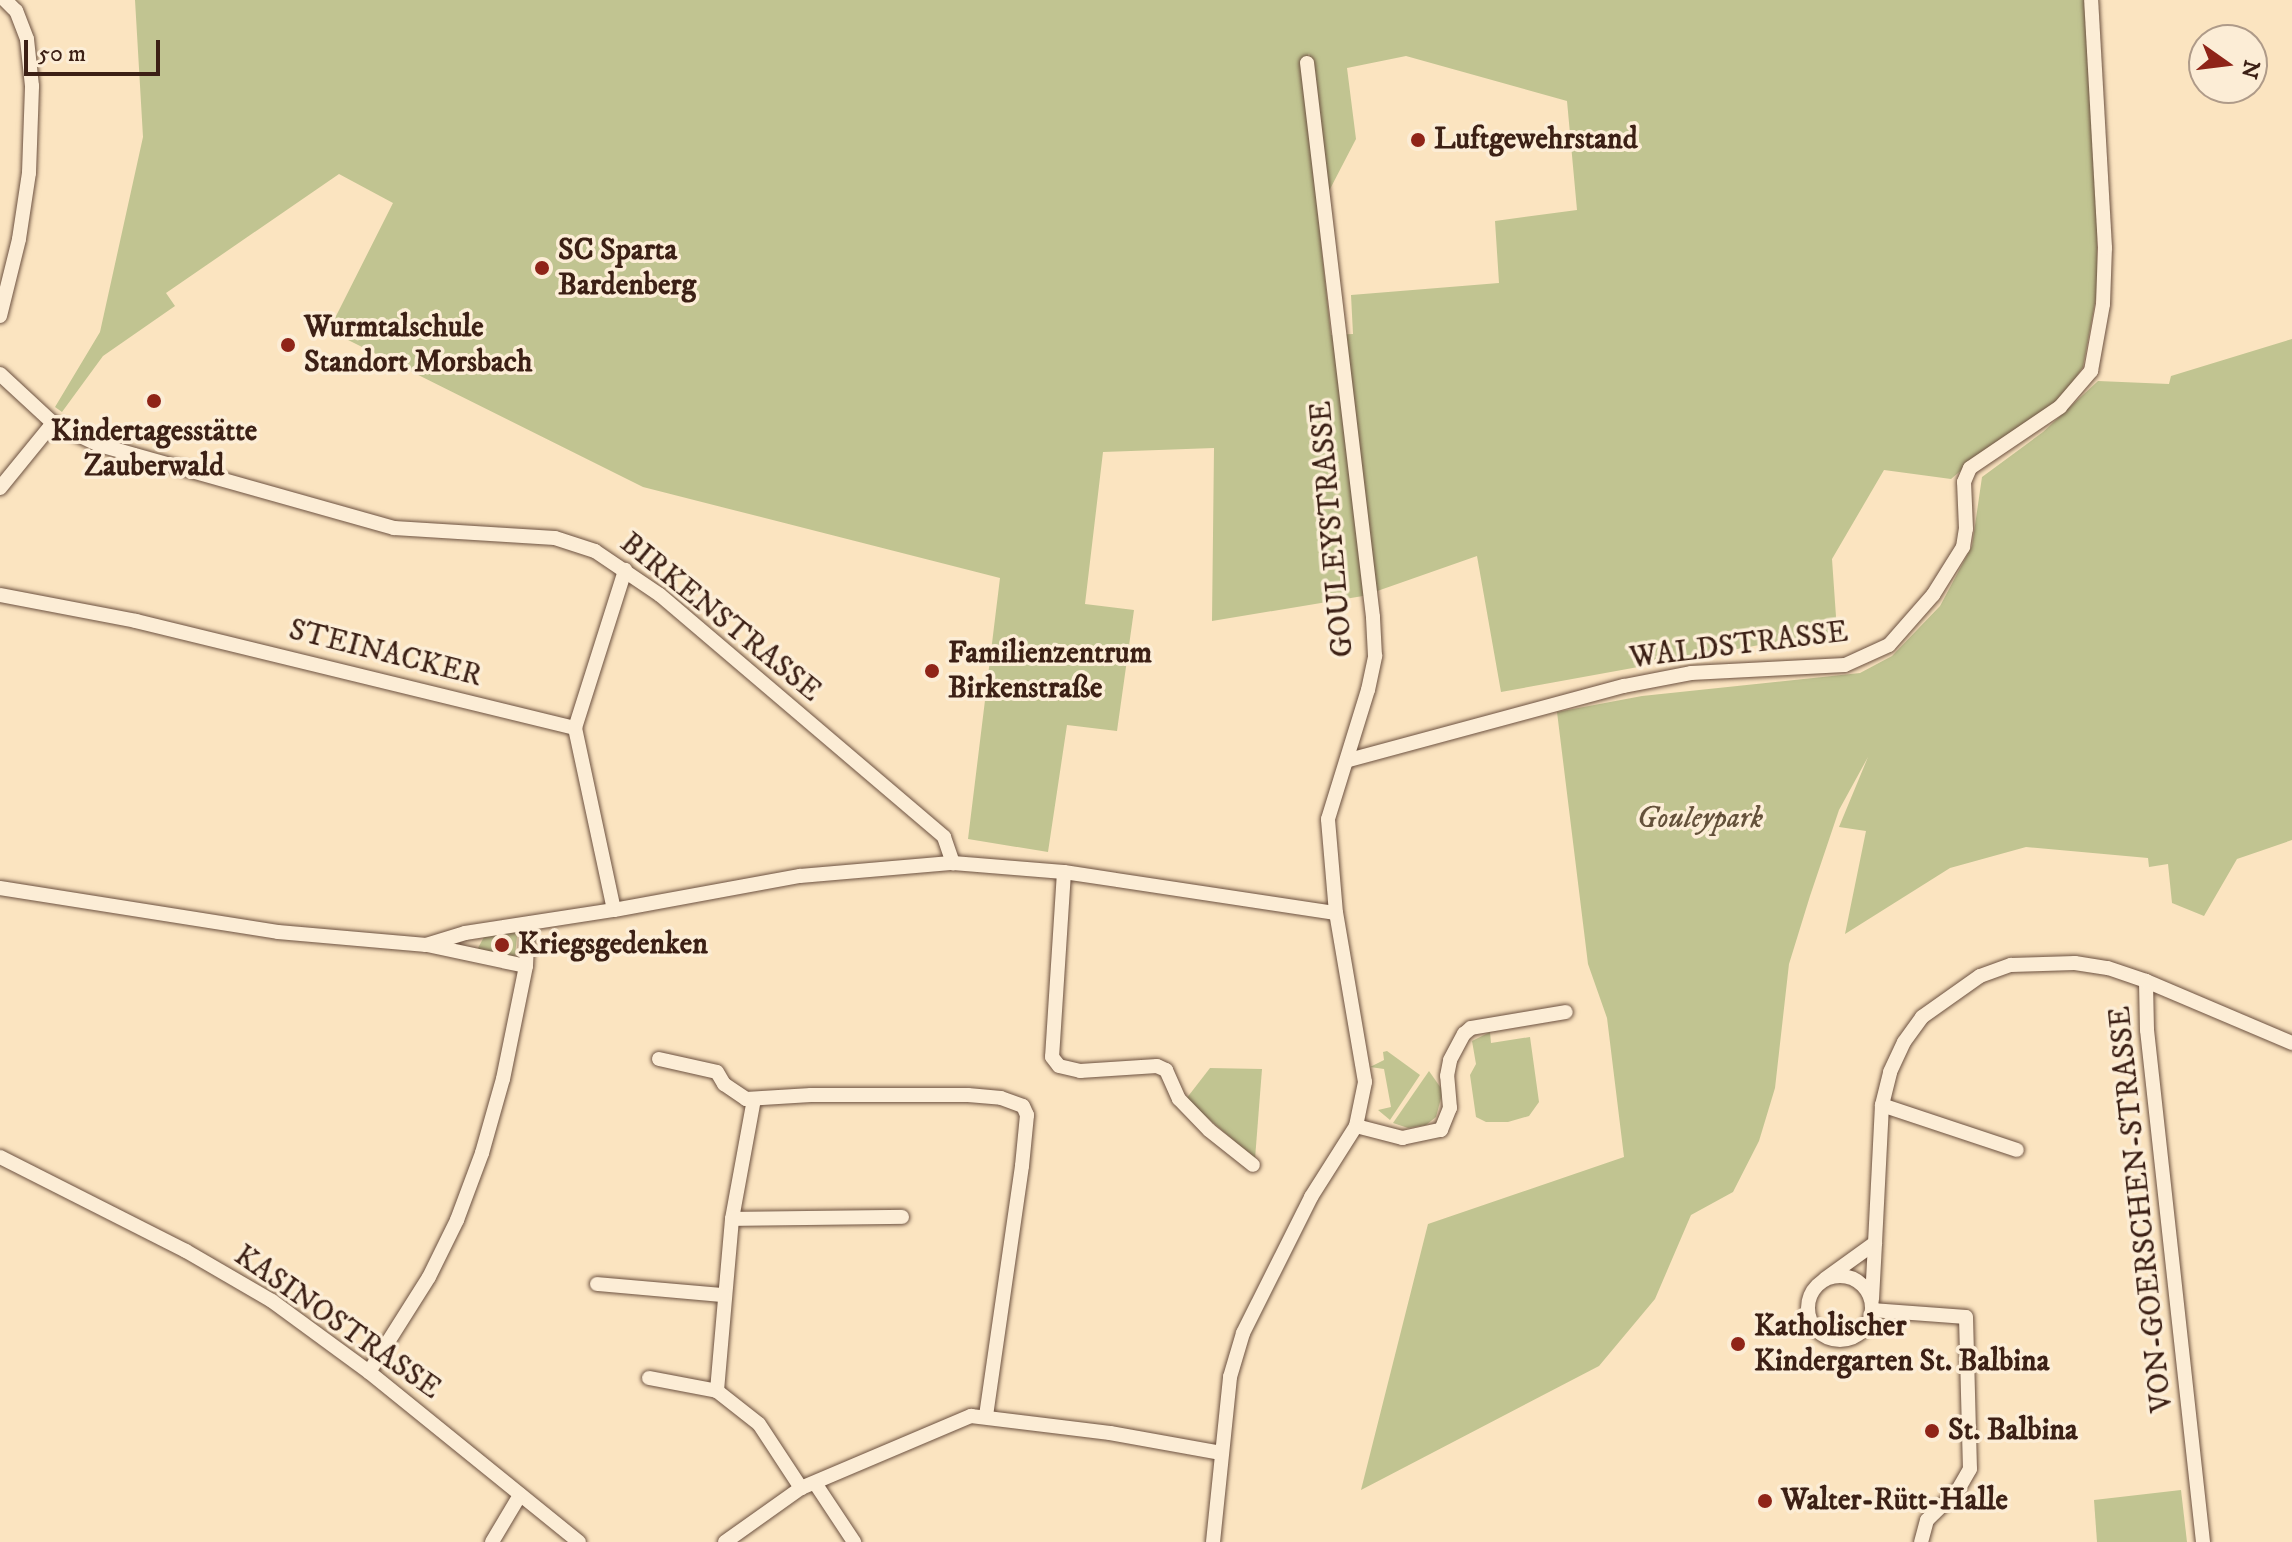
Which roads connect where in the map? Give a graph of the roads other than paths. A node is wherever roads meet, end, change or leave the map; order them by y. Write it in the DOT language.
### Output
graph roads {
  1 [pos="5,0"];
  2 [pos="2091,0"];
  3 [pos="1307,63"];
  4 [pos="0,316"];
  5 [pos="0,374"];
  6 [pos="53,423"];
  7 [pos="0,488"];
  8 [pos="625,570"];
  9 [pos="0,595"];
  10 [pos="575,728"];
  11 [pos="1349,760"];
  12 [pos="953,863"];
  13 [pos="1064,872"];
  14 [pos="0,888"];
  15 [pos="614,910"];
  16 [pos="1336,913"];
  17 [pos="528,925"];
  18 [pos="426,945"];
  19 [pos="526,966"];
  20 [pos="2146,981"];
  21 [pos="1566,1012"];
  22 [pos="2292,1043"];
  23 [pos="659,1059"];
  24 [pos="754,1099"];
  25 [pos="1882,1105"];
  26 [pos="1356,1126"];
  27 [pos="2017,1150"];
  28 [pos="0,1157"];
  29 [pos="1253,1165"];
  30 [pos="902,1217"];
  31 [pos="732,1219"];
  32 [pos="1875,1243"];
  33 [pos="1825,1279"];
  34 [pos="597,1284"];
  35 [pos="724,1295"];
  36 [pos="1872,1306"];
  37 [pos="369,1372"];
  38 [pos="649,1378"];
  39 [pos="717,1391"];
  40 [pos="986,1416"];
  41 [pos="1221,1453"];
  42 [pos="808,1486"];
  43 [pos="520,1495"];
  44 [pos="492,1542"];
  45 [pos="579,1542"];
  46 [pos="725,1542"];
  47 [pos="854,1542"];
  48 [pos="1213,1542"];
  49 [pos="1921,1542"];
  50 [pos="2203,1542"];
  1 -- 4 [label="street"];
  2 -- 11 [label="street, WALDSTRASSE"];
  3 -- 11 [label="street, GOULEYSTRASSE"];
  5 -- 6 [label="street, BIRKENSTRASSE"];
  6 -- 7 [label="street"];
  6 -- 8 [label="street, BIRKENSTRASSE"];
  8 -- 10 [label="street"];
  8 -- 12 [label="street, BIRKENSTRASSE"];
  9 -- 10 [label="street, STEINACKER"];
  10 -- 15 [label="street"];
  11 -- 16 [label="street, GOULEYSTRASSE"];
  12 -- 13 [label="street"];
  12 -- 15 [label="street"];
  13 -- 16 [label="street"];
  13 -- 29 [label="street"];
  14 -- 18 [label="street"];
  15 -- 17 [label="street"];
  16 -- 26 [label="street, GOULEYSTRASSE"];
  17 -- 18 [label="street"];
  17 -- 19 [label="street"];
  18 -- 19 [label="street"];
  19 -- 37 [label="street"];
  20 -- 22 [label="street, VON-GOERSCHEN-STRASSE"];
  20 -- 25 [label="street"];
  20 -- 50 [label="street, VON-GOERSCHEN-STRASSE"];
  21 -- 26 [label="street"];
  23 -- 24 [label="street"];
  24 -- 31 [label="street"];
  24 -- 40 [label="street"];
  25 -- 27 [label="street"];
  25 -- 32 [label="street"];
  26 -- 41 [label="street, GOULEYSTRASSE"];
  28 -- 37 [label="street, KASINOSTRASSE"];
  30 -- 31 [label="street"];
  31 -- 35 [label="street"];
  32 -- 33 [label="street"];
  32 -- 36 [label="street"];
  33 -- 36 [label="street"];
  33 -- 36 [label="street"];
  34 -- 35 [label="street"];
  35 -- 39 [label="street"];
  36 -- 49 [label="street"];
  37 -- 43 [label="street, KASINOSTRASSE"];
  38 -- 39 [label="street"];
  39 -- 42 [label="street"];
  40 -- 41 [label="street"];
  40 -- 42 [label="street"];
  41 -- 48 [label="street, GOULEYSTRASSE"];
  42 -- 46 [label="street"];
  42 -- 47 [label="street"];
  43 -- 44 [label="street"];
  43 -- 45 [label="street, KASINOSTRASSE"];
}
